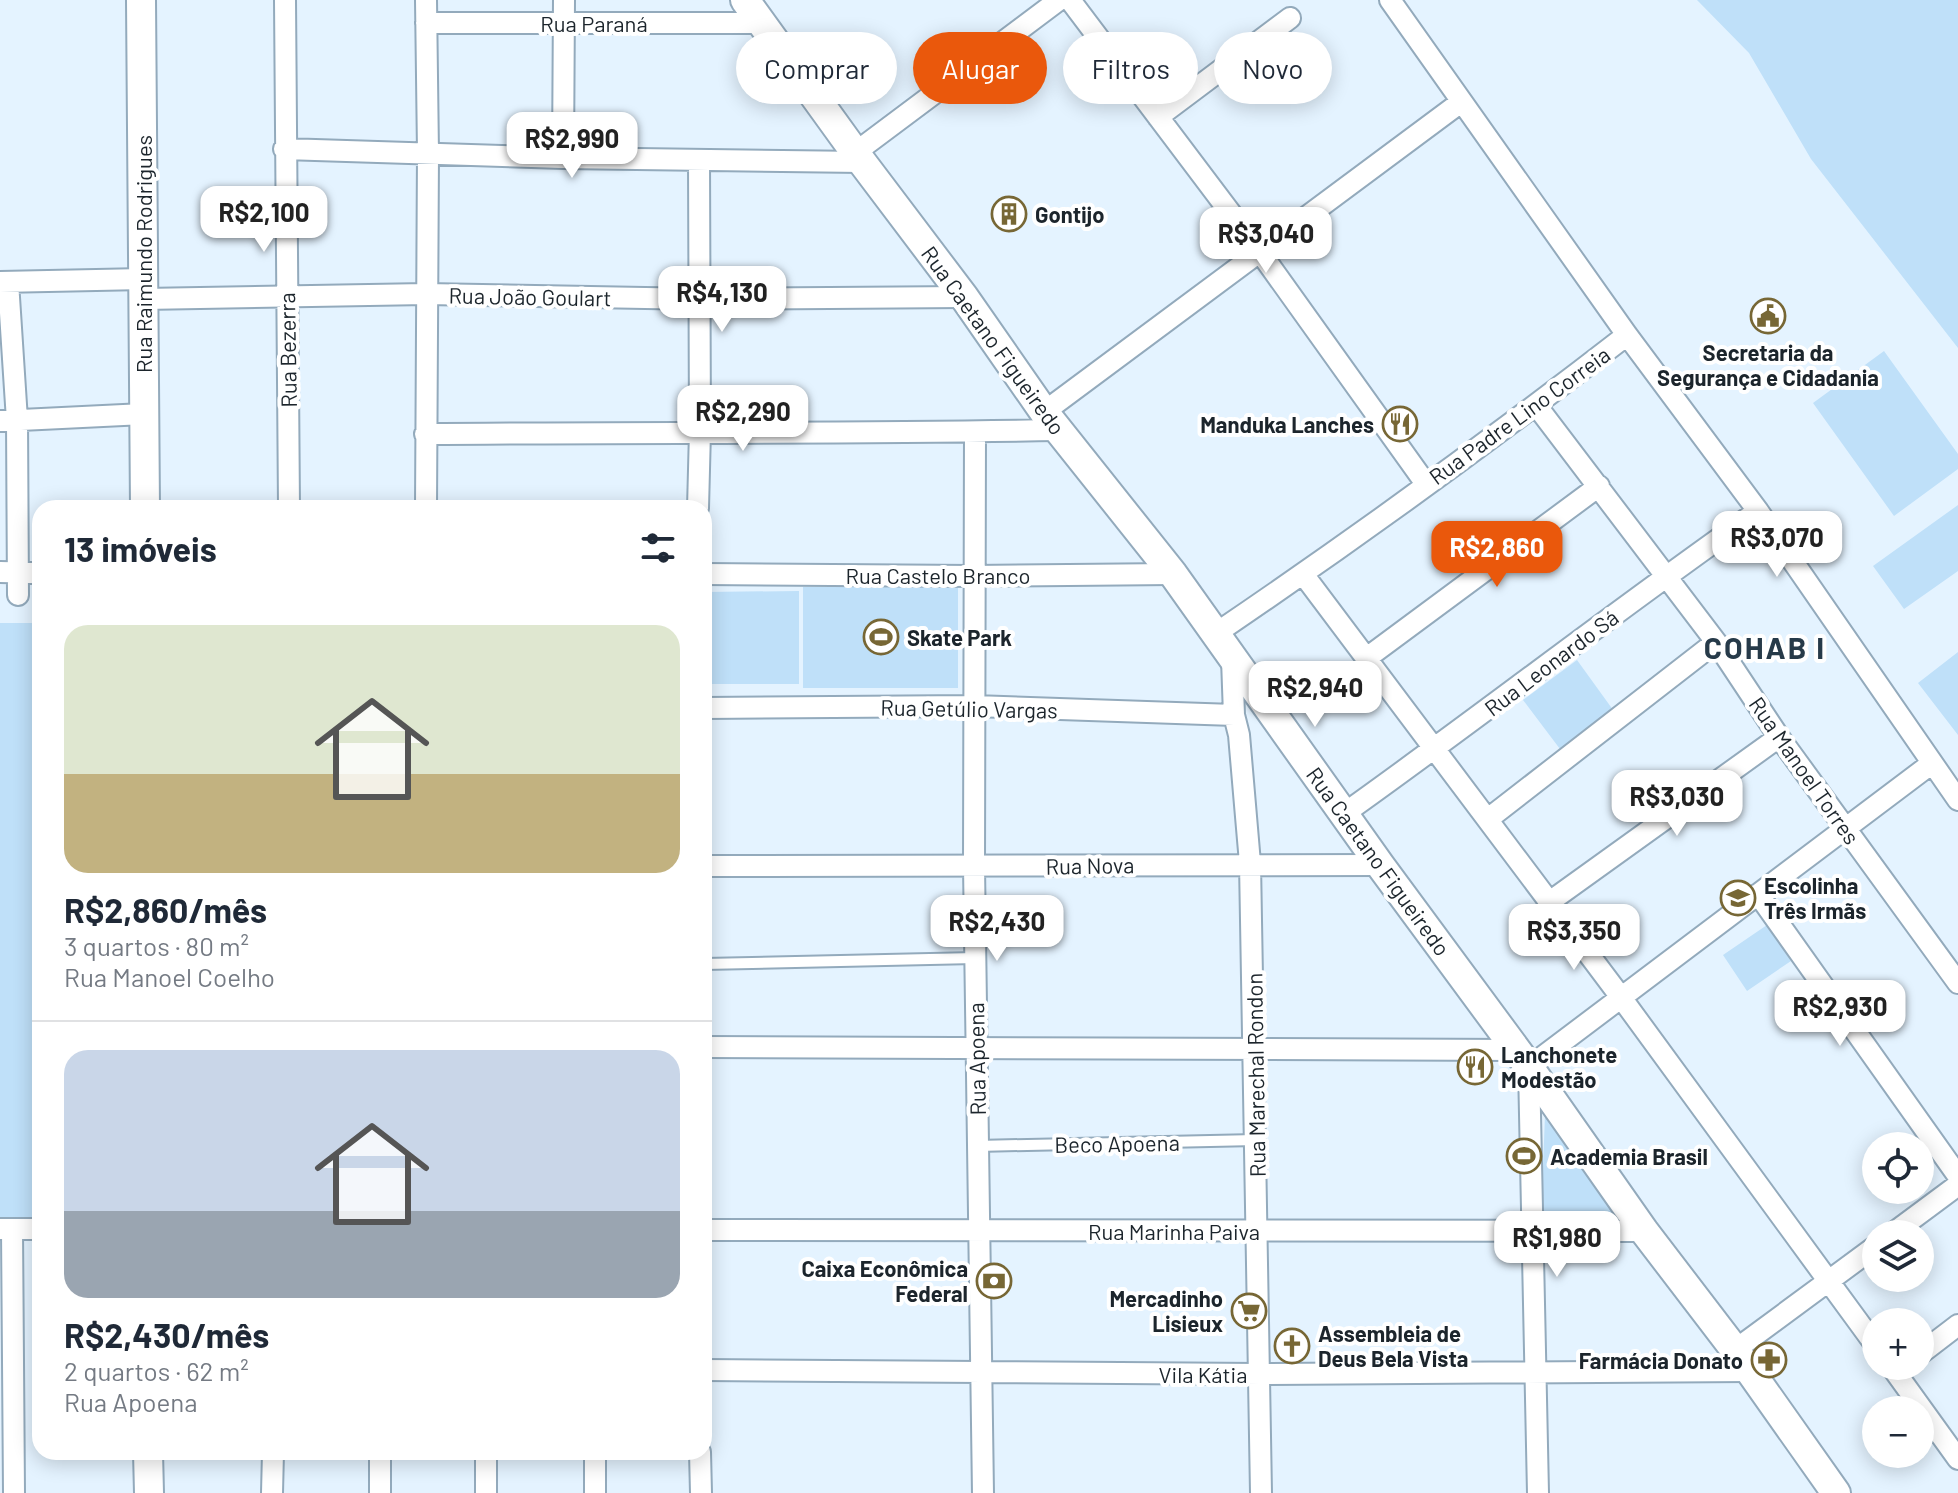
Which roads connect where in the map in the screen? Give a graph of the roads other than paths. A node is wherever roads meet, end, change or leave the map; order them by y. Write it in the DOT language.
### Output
graph roads {
  1 [pos="141,0"];
  2 [pos="285,0"];
  3 [pos="426,0"];
  4 [pos="564,0"];
  5 [pos="1059,0"];
  6 [pos="1070,0"];
  7 [pos="1390,0"];
  8 [pos="754,11"];
  9 [pos="1290,18"];
  10 [pos="564,22"];
  11 [pos="426,23"];
  12 [pos="1461,102"];
  13 [pos="1158,117"];
  14 [pos="284,149"];
  15 [pos="428,153"];
  16 [pos="859,157"];
  17 [pos="563,158"];
  18 [pos="699,160"];
  19 [pos="1260,252"];
  20 [pos="4,282"];
  21 [pos="144,289"];
  22 [pos="426,294"];
  23 [pos="287,296"];
  24 [pos="964,297"];
  25 [pos="700,299"];
  26 [pos="1627,335"];
  27 [pos="1536,405"];
  28 [pos="144,414"];
  29 [pos="8,420"];
  30 [pos="1052,421"];
  31 [pos="700,431"];
  32 [pos="975,433"];
  33 [pos="425,434"];
  34 [pos="1426,484"];
  35 [pos="1599,486"];
  36 [pos="145,500"];
  37 [pos="289,500"];
  38 [pos="426,500"];
  39 [pos="698,500"];
  40 [pos="1758,511"];
  41 [pos="20,573"];
  42 [pos="712,574"];
  43 [pos="1173,574"];
  44 [pos="1303,574"];
  45 [pos="1667,575"];
  46 [pos="973,576"];
  47 [pos="18,595"];
  48 [pos="1215,634"];
  49 [pos="1716,642"];
  50 [pos="1368,657"];
  51 [pos="1232,659"];
  52 [pos="974,706"];
  53 [pos="712,708"];
  54 [pos="1234,715"];
  55 [pos="1779,737"];
  56 [pos="1435,749"];
  57 [pos="1931,764"];
  58 [pos="1958,800"];
  59 [pos="1345,813"];
  60 [pos="1488,819"];
  61 [pos="1845,826"];
  62 [pos="1250,863"];
  63 [pos="1380,865"];
  64 [pos="712,866"];
  65 [pos="974,866"];
  66 [pos="1758,894"];
  67 [pos="1548,903"];
  68 [pos="975,958"];
  69 [pos="712,964"];
  70 [pos="1958,983"];
  71 [pos="1620,996"];
  72 [pos="712,1047"];
  73 [pos="1254,1047"];
  74 [pos="976,1050"];
  75 [pos="1523,1058"];
  76 [pos="1256,1140"];
  77 [pos="977,1146"];
  78 [pos="1958,1176"];
  79 [pos="1958,1185"];
  80 [pos="1911,1220"];
  81 [pos="6,1229"];
  82 [pos="32,1229"];
  83 [pos="712,1230"];
  84 [pos="978,1231"];
  85 [pos="1258,1231"];
  86 [pos="1534,1231"];
  87 [pos="1644,1231"];
  88 [pos="1862,1256"];
  89 [pos="1829,1281"];
  90 [pos="1958,1325"];
  91 [pos="1862,1327"];
  92 [pos="1934,1343"];
  93 [pos="1743,1360"];
  94 [pos="712,1370"];
  95 [pos="1537,1373"];
  96 [pos="979,1374"];
  97 [pos="1259,1374"];
  98 [pos="1905,1380"];
  99 [pos="1958,1459"];
  100 [pos="148,1460"];
  101 [pos="273,1460"];
  102 [pos="380,1460"];
  103 [pos="486,1460"];
  104 [pos="595,1460"];
  105 [pos="700,1460"];
  106 [pos="14,1493"];
  107 [pos="149,1493"];
  108 [pos="272,1493"];
  109 [pos="380,1493"];
  110 [pos="486,1493"];
  111 [pos="595,1493"];
  112 [pos="701,1493"];
  113 [pos="983,1493"];
  114 [pos="1261,1493"];
  115 [pos="1538,1493"];
  116 [pos="1836,1493"];
  1 -- 21 [label="main road, Rua Raimundo Rodrigues"];
  2 -- 14 [label="street, Rua Bezerra"];
  3 -- 11 [label="street"];
  4 -- 10 [label="street"];
  5 -- 16 [label="street"];
  6 -- 13 [label="street"];
  7 -- 12 [label="street"];
  8 -- 10 [label="street, Rua Paraná"];
  8 -- 16 [label="main road, Rua Caetano Figueiredo"];
  9 -- 13 [label="street"];
  10 -- 11 [label="street, Rua Paraná"];
  10 -- 17 [label="street"];
  11 -- 15 [label="street"];
  12 -- 19 [label="street"];
  12 -- 26 [label="street"];
  13 -- 19 [label="street"];
  14 -- 15 [label="street"];
  14 -- 23 [label="street, Rua Bezerra"];
  15 -- 17 [label="street"];
  15 -- 22 [label="street"];
  16 -- 18 [label="street"];
  16 -- 24 [label="main road, Rua Caetano Figueiredo"];
  17 -- 18 [label="street"];
  18 -- 25 [label="street"];
  19 -- 30 [label="street"];
  19 -- 34 [label="street"];
  20 -- 21 [label="street, Rua João Goulart"];
  20 -- 29 [label="street"];
  21 -- 23 [label="street, Rua João Goulart"];
  21 -- 28 [label="main road, Rua Raimundo Rodrigues"];
  22 -- 23 [label="street, Rua João Goulart"];
  22 -- 25 [label="street, Rua João Goulart"];
  22 -- 33 [label="street"];
  23 -- 37 [label="street, Rua Bezerra"];
  24 -- 25 [label="street, Rua João Goulart"];
  24 -- 30 [label="main road, Rua Caetano Figueiredo"];
  25 -- 31 [label="street"];
  26 -- 27 [label="street, Rua Padre Lino Correia"];
  26 -- 40 [label="street"];
  27 -- 34 [label="street, Rua Padre Lino Correia"];
  27 -- 35 [label="street, Rua Manoel Torres"];
  28 -- 29 [label="street"];
  28 -- 36 [label="main road, Rua Raimundo Rodrigues"];
  29 -- 41 [label="street"];
  30 -- 32 [label="street"];
  30 -- 43 [label="main road, Rua Caetano Figueiredo"];
  31 -- 32 [label="street"];
  31 -- 33 [label="street"];
  31 -- 39 [label="street"];
  32 -- 46 [label="street, Rua Apoena"];
  33 -- 38 [label="street"];
  34 -- 44 [label="street, Rua Padre Lino Correia"];
  35 -- 45 [label="street, Rua Manoel Torres"];
  35 -- 50 [label="street"];
  40 -- 45 [label="street, Rua Leonardo Sá"];
  40 -- 57 [label="street"];
  41 -- 47 [label="street"];
  42 -- 46 [label="street, Rua Castelo Branco"];
  43 -- 46 [label="street, Rua Castelo Branco"];
  43 -- 48 [label="main road, Rua Caetano Figueiredo"];
  44 -- 48 [label="street, Rua Padre Lino Correia"];
  44 -- 50 [label="street"];
  45 -- 49 [label="street, Rua Manoel Torres"];
  45 -- 56 [label="street, Rua Leonardo Sá"];
  46 -- 52 [label="street, Rua Apoena"];
  48 -- 51 [label="main road, Rua Caetano Figueiredo"];
  49 -- 55 [label="street, Rua Manoel Torres"];
  49 -- 60 [label="street"];
  50 -- 56 [label="street"];
  51 -- 54 [label="street, Rua Marechal Rondon"];
  51 -- 59 [label="main road, Rua Caetano Figueiredo"];
  52 -- 53 [label="street, Rua Getúlio Vargas"];
  52 -- 54 [label="street, Rua Getúlio Vargas"];
  52 -- 65 [label="street, Rua Apoena"];
  54 -- 62 [label="street, Rua Marechal Rondon"];
  55 -- 61 [label="street, Rua Manoel Torres"];
  55 -- 67 [label="street"];
  56 -- 59 [label="street, Rua Leonardo Sá"];
  56 -- 60 [label="street"];
  57 -- 58 [label="street"];
  57 -- 61 [label="street"];
  59 -- 63 [label="main road, Rua Caetano Figueiredo"];
  60 -- 67 [label="street"];
  61 -- 66 [label="street"];
  61 -- 70 [label="street, Rua Manoel Torres"];
  62 -- 63 [label="street, Rua Nova"];
  62 -- 65 [label="street, Rua Nova"];
  62 -- 73 [label="street, Rua Marechal Rondon"];
  63 -- 75 [label="main road, Rua Caetano Figueiredo"];
  64 -- 65 [label="street, Rua Nova"];
  65 -- 68 [label="street, Rua Apoena"];
  66 -- 71 [label="street"];
  66 -- 78 [label="street"];
  67 -- 71 [label="street"];
  68 -- 69 [label="lane"];
  68 -- 74 [label="street, Rua Apoena"];
  71 -- 75 [label="street"];
  71 -- 89 [label="street"];
  72 -- 74 [label="street"];
  73 -- 74 [label="street"];
  73 -- 75 [label="street"];
  73 -- 76 [label="street, Rua Marechal Rondon"];
  74 -- 77 [label="street, Rua Apoena"];
  75 -- 86 [label="street"];
  75 -- 87 [label="main road, Rua Caetano Figueiredo"];
  76 -- 77 [label="lane, Beco Apoena"];
  76 -- 85 [label="street, Rua Marechal Rondon"];
  77 -- 84 [label="street, Rua Apoena"];
  79 -- 80 [label="street"];
  81 -- 82 [label="street"];
  81 -- 106 [label="street"];
  83 -- 84 [label="street, Rua Marinha Paiva"];
  84 -- 85 [label="street, Rua Marinha Paiva"];
  84 -- 96 [label="street, Rua Apoena"];
  85 -- 86 [label="street, Rua Marinha Paiva"];
  85 -- 97 [label="street, Rua Marechal Rondon"];
  86 -- 87 [label="street, Rua Marinha Paiva"];
  86 -- 95 [label="street"];
  87 -- 93 [label="main road, Rua Caetano Figueiredo"];
  88 -- 89 [label="street"];
  89 -- 91 [label="street"];
  89 -- 93 [label="street"];
  90 -- 92 [label="street"];
  93 -- 95 [label="street, Vila Kátia"];
  93 -- 116 [label="main road, Rua Caetano Figueiredo"];
  94 -- 96 [label="street, Vila Kátia"];
  95 -- 97 [label="street, Vila Kátia"];
  95 -- 115 [label="street"];
  96 -- 97 [label="street, Vila Kátia"];
  96 -- 113 [label="street, Rua Apoena"];
  97 -- 114 [label="street, Rua Marechal Rondon"];
  98 -- 99 [label="street"];
  100 -- 107 [label="main road"];
  101 -- 108 [label="street"];
  102 -- 109 [label="street"];
  103 -- 110 [label="street"];
  104 -- 111 [label="street"];
  105 -- 112 [label="street"];
}
